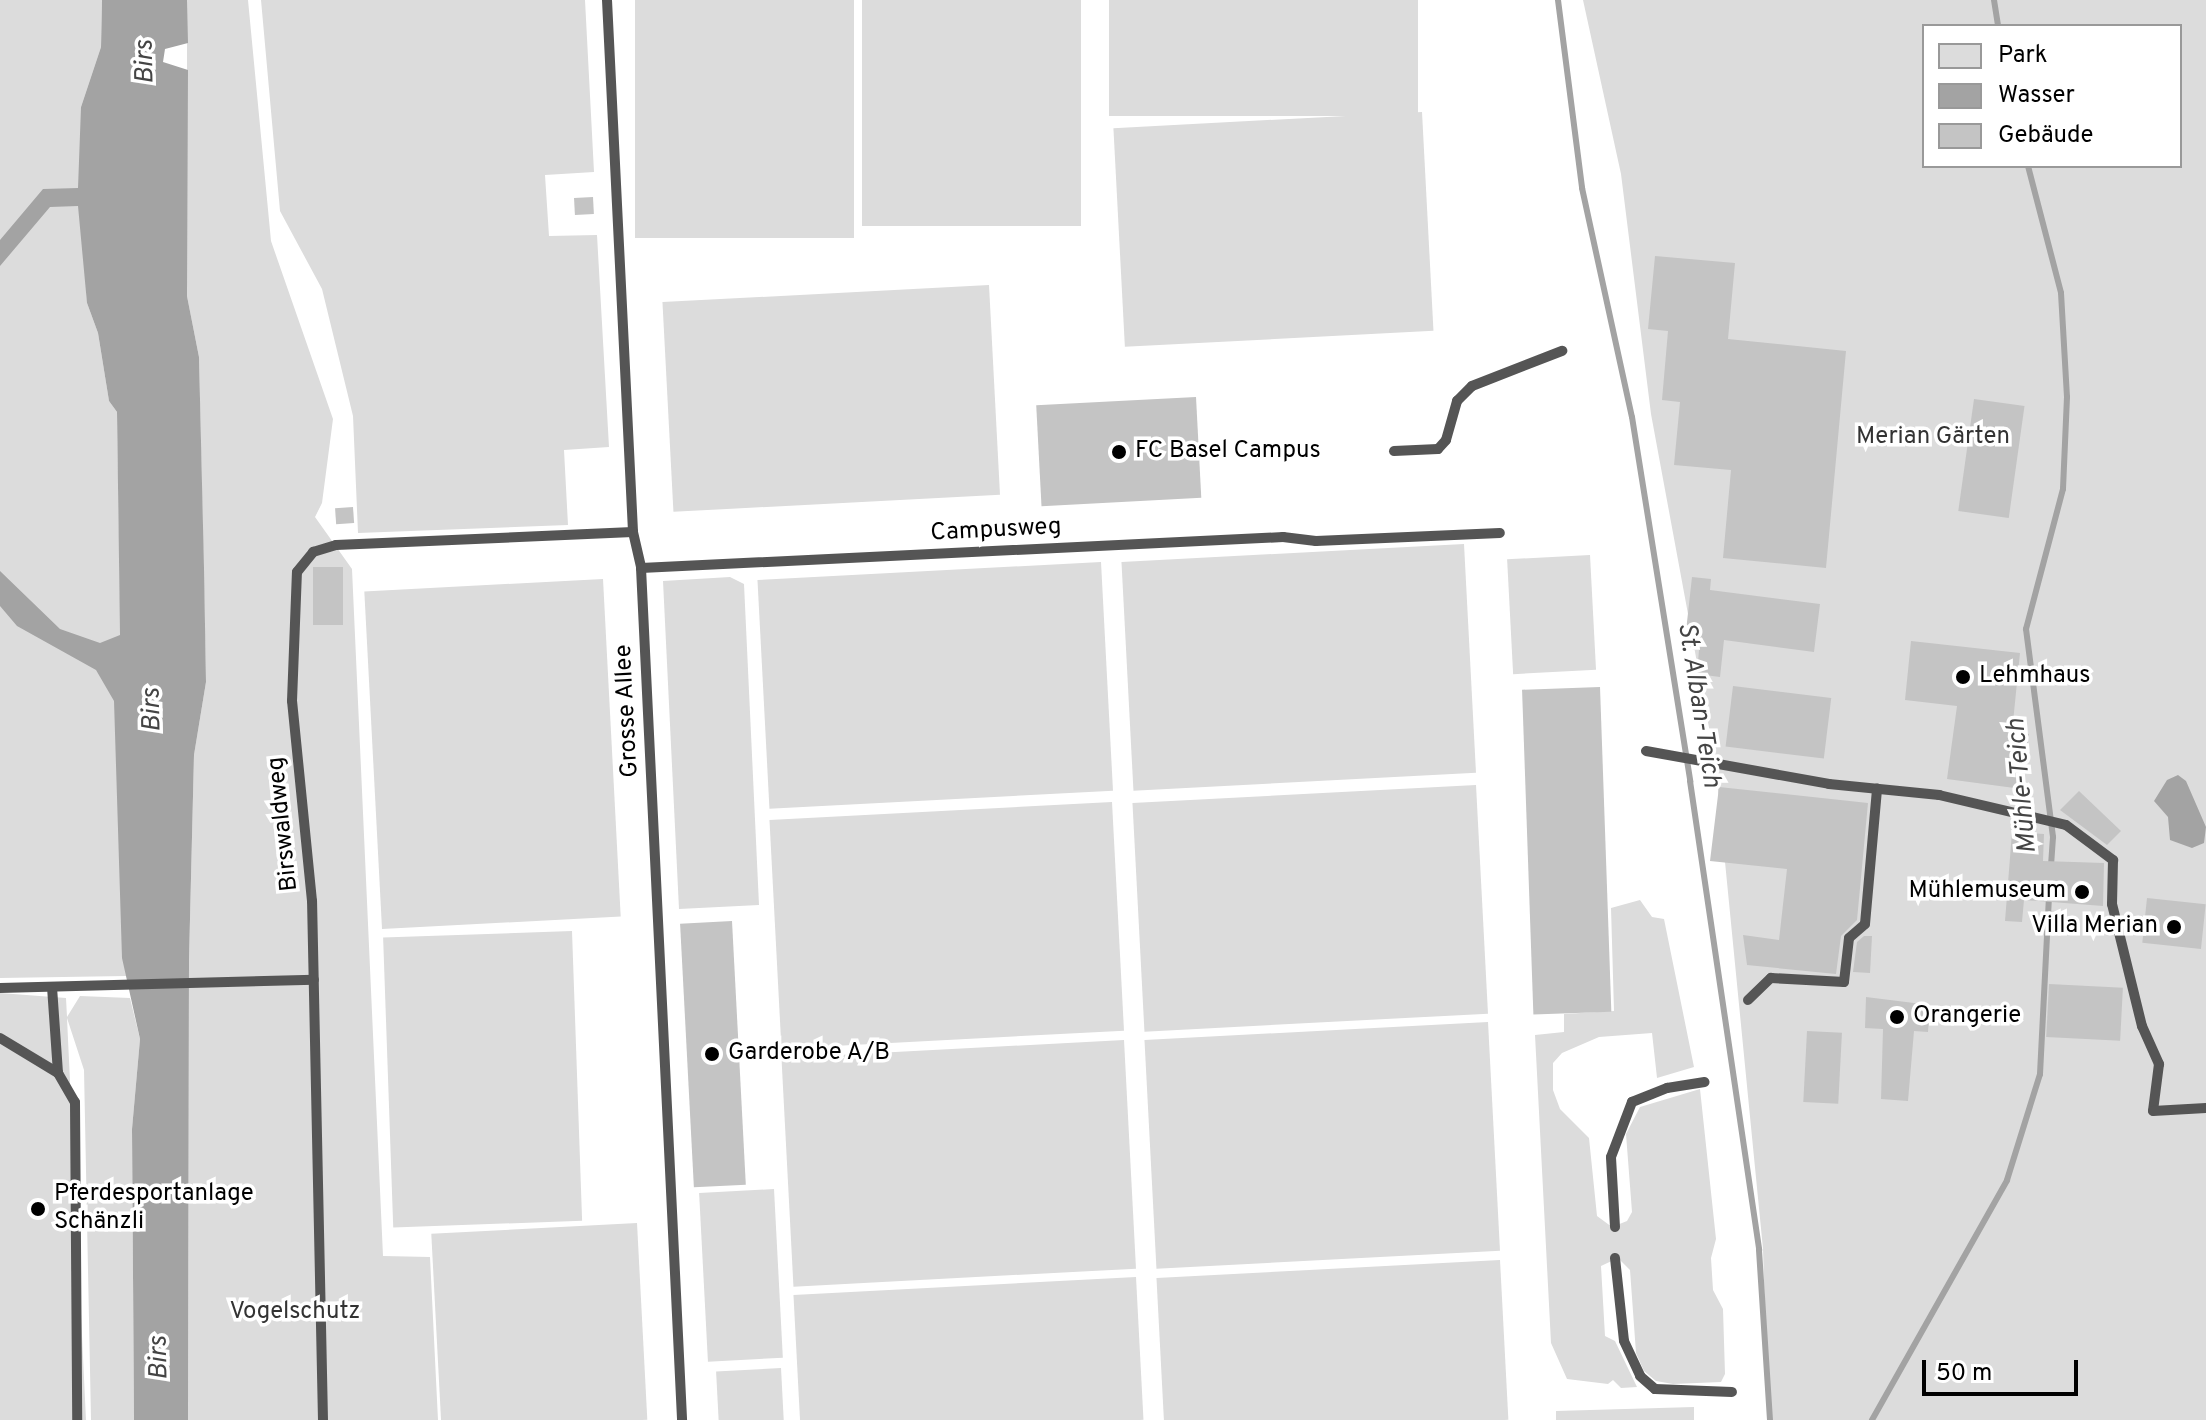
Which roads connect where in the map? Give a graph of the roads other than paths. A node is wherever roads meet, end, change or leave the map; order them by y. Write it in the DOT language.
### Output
graph roads {
  1 [pos="607,0"];
  2 [pos="1562,351"];
  3 [pos="1394,451"];
  4 [pos="633,532"];
  5 [pos="1500,533"];
  6 [pos="641,568"];
  7 [pos="1646,751"];
  8 [pos="1877,789"];
  9 [pos="314,980"];
  10 [pos="52,987"];
  11 [pos="0,988"];
  12 [pos="1748,1000"];
  13 [pos="0,1038"];
  14 [pos="58,1073"];
  15 [pos="1705,1082"];
  16 [pos="2206,1108"];
  17 [pos="1615,1227"];
  18 [pos="1615,1258"];
  19 [pos="1732,1392"];
  20 [pos="77,1420"];
  21 [pos="323,1420"];
  22 [pos="682,1420"];
  1 -- 4 [label="lane, Grosse Allee"];
  2 -- 3 [label="lane"];
  4 -- 6 [label="lane, Grosse Allee"];
  4 -- 9 [label="lane, Birswaldweg"];
  5 -- 6 [label="lane, Campusweg"];
  6 -- 22 [label="lane, Grosse Allee"];
  7 -- 8 [label="lane"];
  8 -- 12 [label="lane"];
  8 -- 16 [label="lane"];
  9 -- 10 [label="lane"];
  9 -- 21 [label="lane, Birswaldweg"];
  10 -- 11 [label="lane"];
  10 -- 14 [label="lane"];
  13 -- 14 [label="lane"];
  14 -- 20 [label="lane"];
  15 -- 17 [label="lane"];
  18 -- 19 [label="lane"];
}
